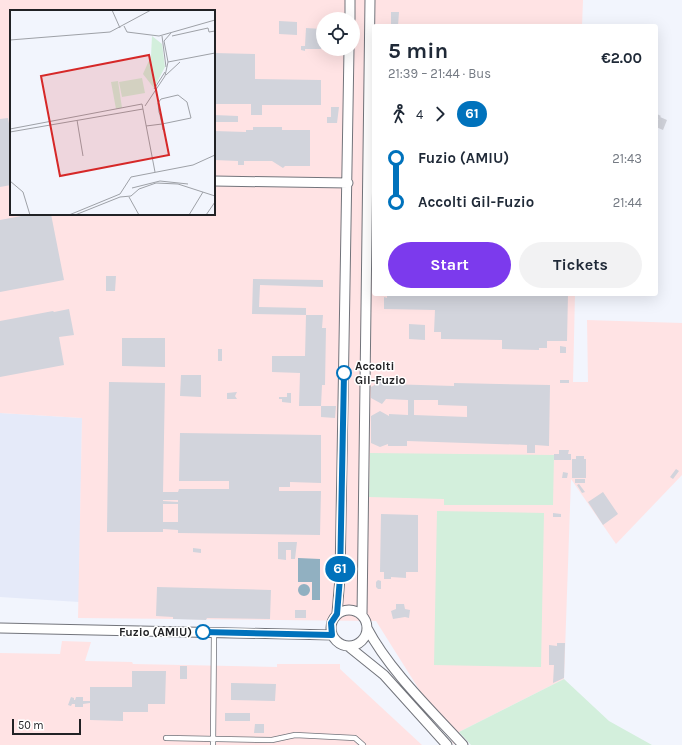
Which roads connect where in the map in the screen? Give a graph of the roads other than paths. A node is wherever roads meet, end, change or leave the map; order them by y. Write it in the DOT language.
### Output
graph roads {
  1 [pos="350,0"];
  2 [pos="370,0"];
  3 [pos="350,12"];
  4 [pos="350,56"];
  5 [pos="215,181"];
  6 [pos="348,184"];
  7 [pos="337,614"];
  8 [pos="362,615"];
  9 [pos="0,628"];
  10 [pos="367,628"];
  11 [pos="214,632"];
  12 [pos="332,635"];
  13 [pos="348,646"];
  14 [pos="166,738"];
  15 [pos="213,738"];
  16 [pos="213,745"];
  17 [pos="363,745"];
  18 [pos="447,745"];
  19 [pos="463,745"];
  1 -- 3 [label="street"];
  2 -- 8 [label="street"];
  4 -- 6 [label="street"];
  5 -- 6 [label="street"];
  6 -- 7 [label="street"];
  7 -- 8 [label="street"];
  7 -- 12 [label="street"];
  8 -- 10 [label="street"];
  9 -- 11 [label="street"];
  10 -- 13 [label="street"];
  10 -- 19 [label="street"];
  11 -- 12 [label="street"];
  11 -- 15 [label="lane"];
  12 -- 13 [label="street"];
  13 -- 18 [label="street"];
  14 -- 15 [label="lane"];
  15 -- 16 [label="lane"];
  15 -- 17 [label="lane"];
}
